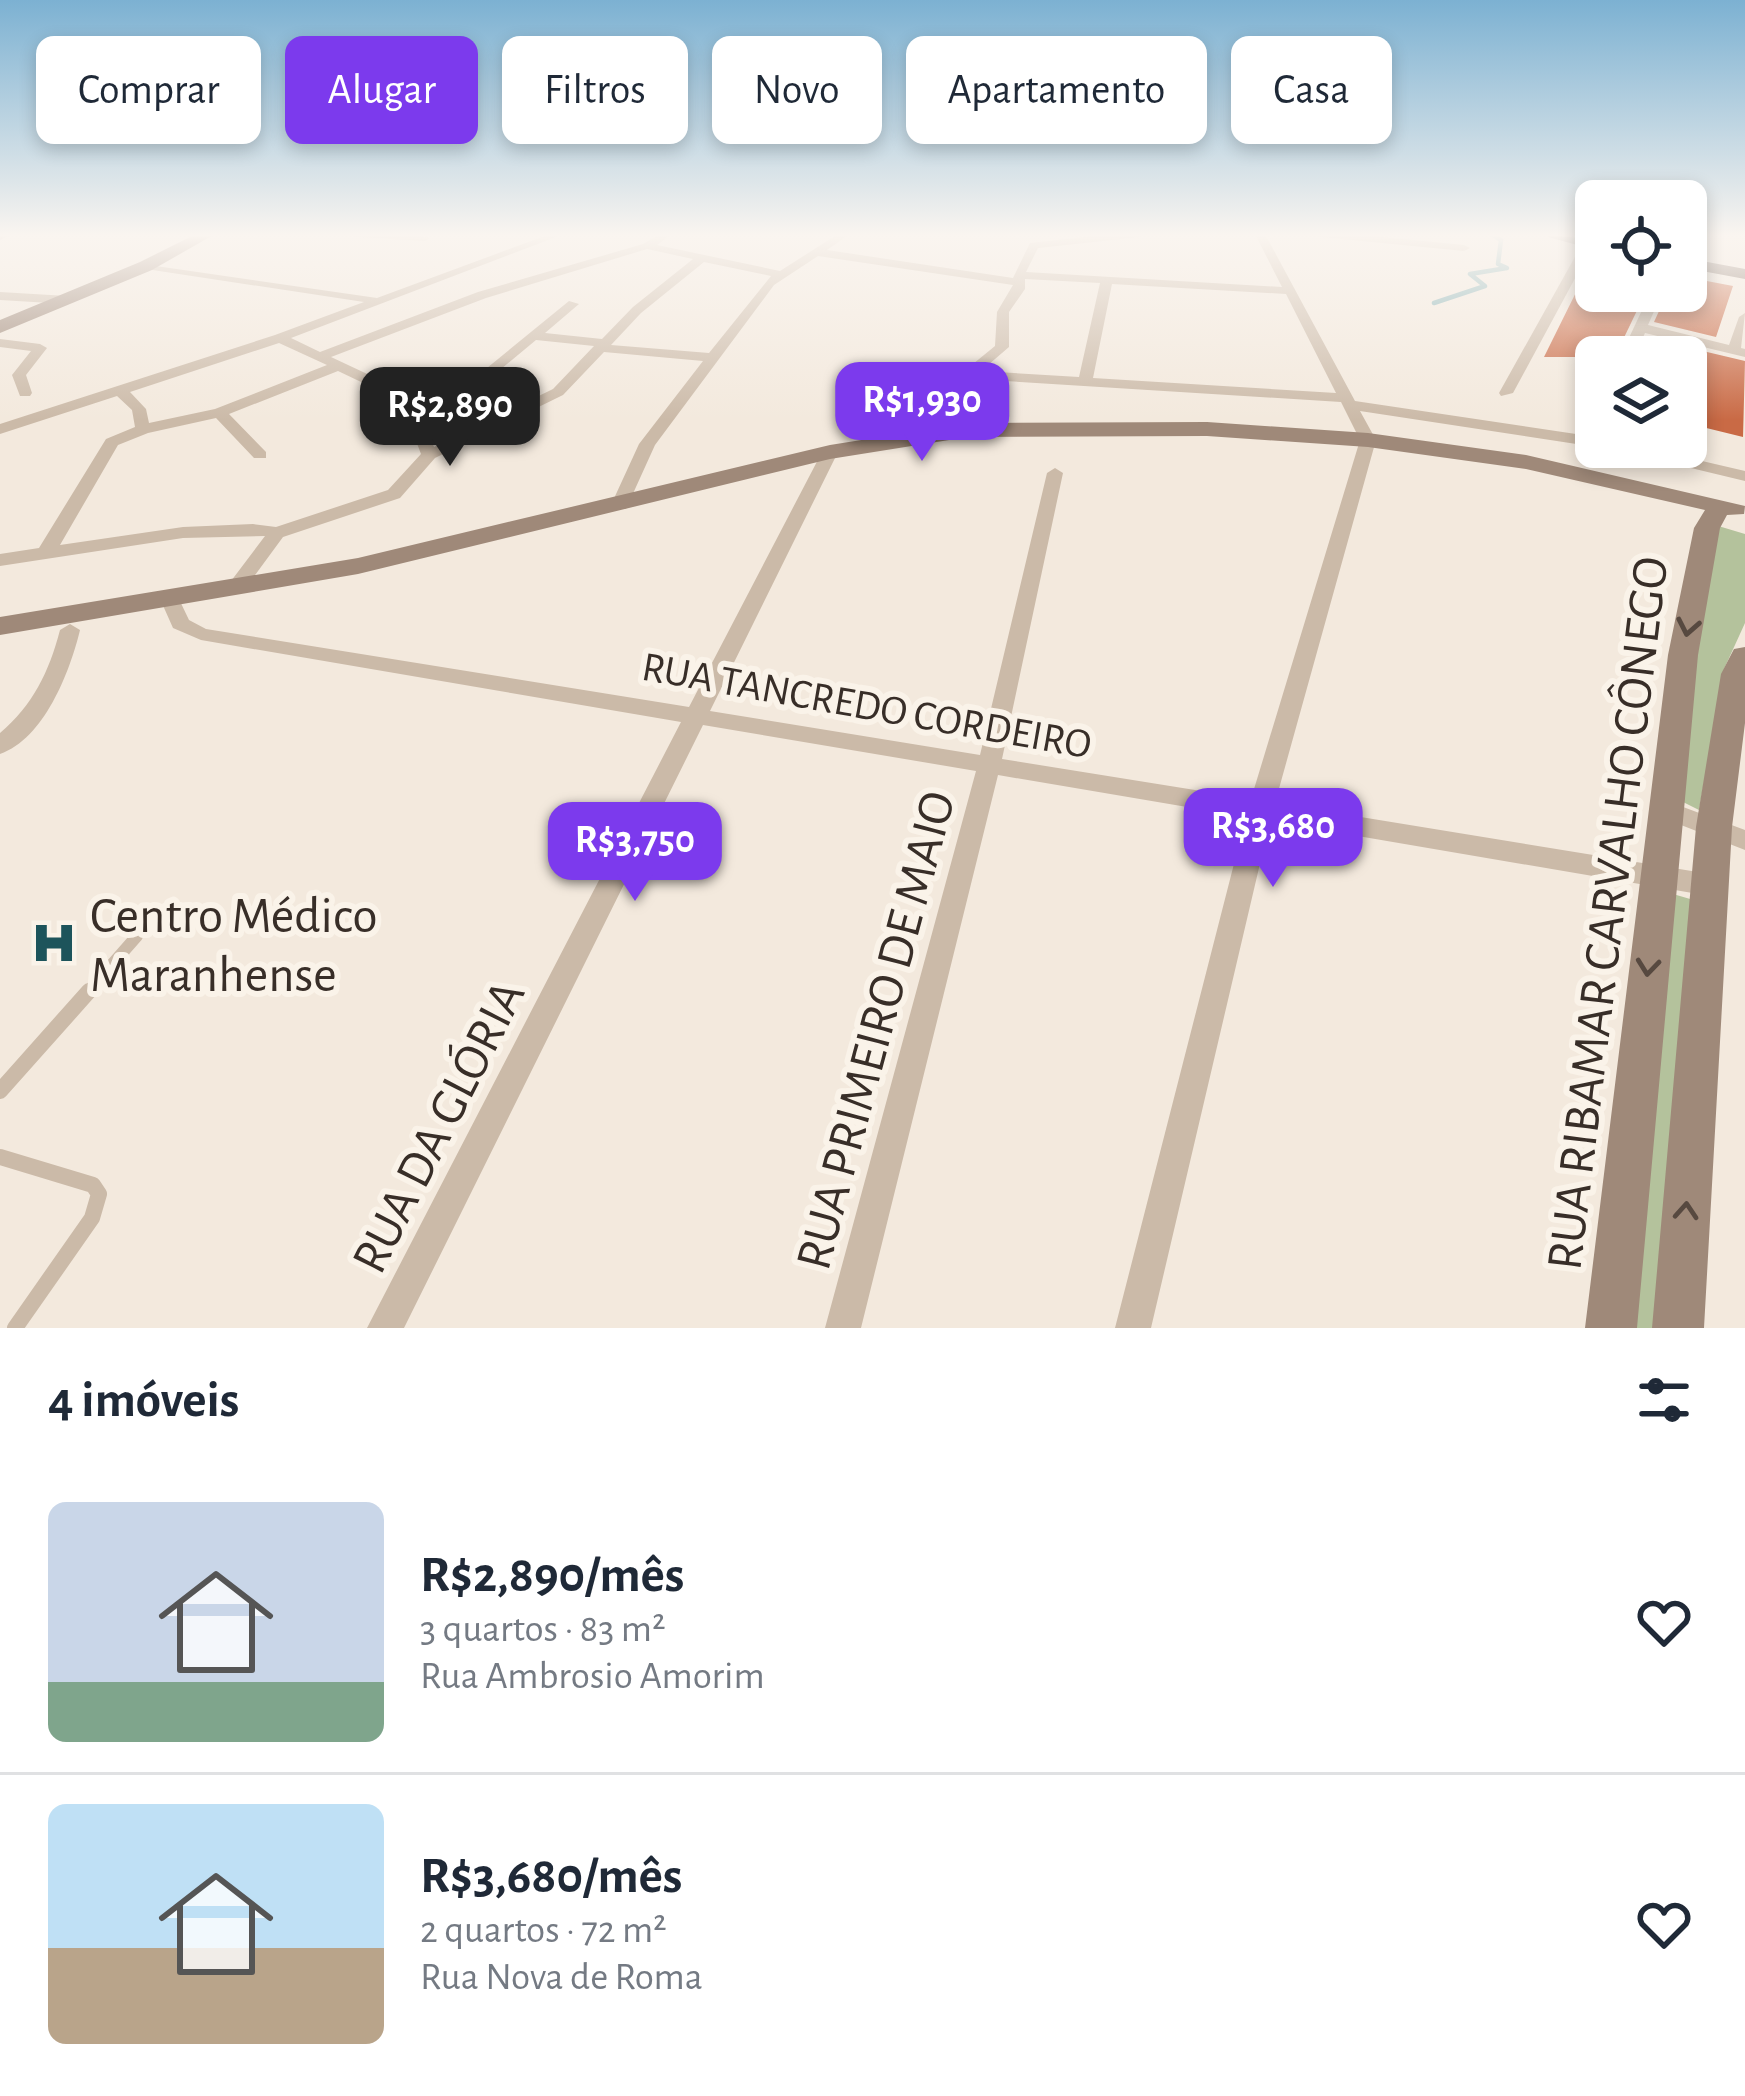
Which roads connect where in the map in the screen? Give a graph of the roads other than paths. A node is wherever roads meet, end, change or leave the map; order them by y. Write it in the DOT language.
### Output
graph roads {
  1 [pos="0,296"];
  2 [pos="76,296"];
  3 [pos="346,296"];
  4 [pos="393,296"];
  5 [pos="480,296"];
  6 [pos="658,296"];
  7 [pos="761,296"];
  8 [pos="1015,296"];
  9 [pos="1103,296"];
  10 [pos="1293,296"];
  11 [pos="1559,296"];
  12 [pos="67,300"];
  13 [pos="379,301"];
  14 [pos="573,304"];
  15 [pos="1648,312"];
  16 [pos="1745,316"];
  17 [pos="0,326"];
  18 [pos="1642,328"];
  19 [pos="534,336"];
  20 [pos="1638,336"];
  21 [pos="280,338"];
  22 [pos="0,343"];
  23 [pos="602,345"];
  24 [pos="1739,352"];
  25 [pos="713,358"];
  26 [pos="329,361"];
  27 [pos="972,375"];
  28 [pos="478,381"];
  29 [pos="1085,383"];
  30 [pos="120,390"];
  31 [pos="26,393"];
  32 [pos="1204,393"];
  33 [pos="1506,393"];
  34 [pos="1348,401"];
  35 [pos="219,413"];
  36 [pos="0,429"];
  37 [pos="143,429"];
  38 [pos="1207,429"];
  39 [pos="892,438"];
  40 [pos="1575,439"];
  41 [pos="1368,440"];
  42 [pos="830,452"];
  43 [pos="260,454"];
  44 [pos="429,455"];
  45 [pos="1707,467"];
  46 [pos="1055,473"];
  47 [pos="1745,476"];
  48 [pos="620,505"];
  49 [pos="1731,515"];
  50 [pos="277,533"];
  51 [pos="45,554"];
  52 [pos="0,560"];
  53 [pos="235,589"];
  54 [pos="171,601"];
  55 [pos="0,626"];
  56 [pos="70,630"];
  57 [pos="0,643"];
  58 [pos="1745,656"];
  59 [pos="696,714"];
  60 [pos="0,746"];
  61 [pos="989,766"];
  62 [pos="1262,808"];
  63 [pos="1667,810"];
  64 [pos="1730,834"];
  65 [pos="1658,874"];
  66 [pos="1710,885"];
  67 [pos="137,936"];
  68 [pos="0,1091"];
  69 [pos="0,1157"];
  70 [pos="15,1328"];
  71 [pos="386,1328"];
  72 [pos="843,1328"];
  73 [pos="1133,1328"];
  74 [pos="1611,1328"];
  75 [pos="1678,1328"];
  1 -- 12 [label="street"];
  2 -- 12 [label="street"];
  3 -- 13 [label="street"];
  4 -- 13 [label="street"];
  5 -- 26 [label="street"];
  6 -- 23 [label="street"];
  7 -- 25 [label="street"];
  8 -- 27 [label="street"];
  9 -- 29 [label="street"];
  10 -- 34 [label="street"];
  11 -- 33 [label="street"];
  12 -- 17 [label="street"];
  13 -- 21 [label="street"];
  14 -- 19 [label="street"];
  15 -- 18 [label="street"];
  16 -- 24 [label="street"];
  18 -- 20 [label="street"];
  18 -- 24 [label="street"];
  19 -- 23 [label="street"];
  19 -- 28 [label="street"];
  21 -- 26 [label="street"];
  21 -- 30 [label="street"];
  22 -- 31 [label="street"];
  23 -- 25 [label="street"];
  23 -- 44 [label="street"];
  25 -- 48 [label="street"];
  26 -- 35 [label="street"];
  26 -- 44 [label="street"];
  27 -- 29 [label="street"];
  27 -- 39 [label="street"];
  29 -- 32 [label="street"];
  30 -- 36 [label="street"];
  30 -- 37 [label="street"];
  32 -- 34 [label="street"];
  32 -- 38 [label="street"];
  34 -- 40 [label="street"];
  34 -- 41 [label="street"];
  35 -- 37 [label="street"];
  35 -- 43 [label="street"];
  37 -- 51 [label="street"];
  38 -- 39 [label="street"];
  38 -- 41 [label="street"];
  39 -- 42 [label="street"];
  41 -- 49 [label="street"];
  41 -- 62 [label="street"];
  42 -- 48 [label="street"];
  42 -- 59 [label="street, RUA DA GLÓRIA"];
  44 -- 50 [label="street"];
  45 -- 47 [label="street"];
  46 -- 61 [label="street, RUA PRIMEIRO DE MAIO"];
  48 -- 53 [label="street"];
  49 -- 63 [label="street, RUA RIBAMAR CARVALHO CÔNEGO, one-way"];
  50 -- 51 [label="street"];
  50 -- 53 [label="street"];
  51 -- 52 [label="street"];
  53 -- 54 [label="street"];
  54 -- 55 [label="street"];
  54 -- 56 [label="street"];
  54 -- 59 [label="street, RUA TANCREDO CORDEIRO"];
  56 -- 57 [label="street"];
  56 -- 60 [label="street"];
  58 -- 64 [label="street"];
  59 -- 61 [label="street, RUA TANCREDO CORDEIRO"];
  59 -- 71 [label="street, RUA DA GLÓRIA"];
  61 -- 62 [label="street, RUA TANCREDO CORDEIRO"];
  61 -- 72 [label="street, RUA PRIMEIRO DE MAIO"];
  62 -- 65 [label="street, RUA TANCREDO CORDEIRO"];
  62 -- 73 [label="street"];
  63 -- 64 [label="street"];
  63 -- 65 [label="street, RUA RIBAMAR CARVALHO CÔNEGO"];
  64 -- 66 [label="street"];
  65 -- 66 [label="street, RUA TANCREDO CORDEIRO"];
  65 -- 74 [label="street, RUA RIBAMAR CARVALHO CÔNEGO, one-way"];
  75 -- 66 [label="street, one-way"];
  67 -- 68 [label="lane"];
  69 -- 70 [label="lane"];
}
